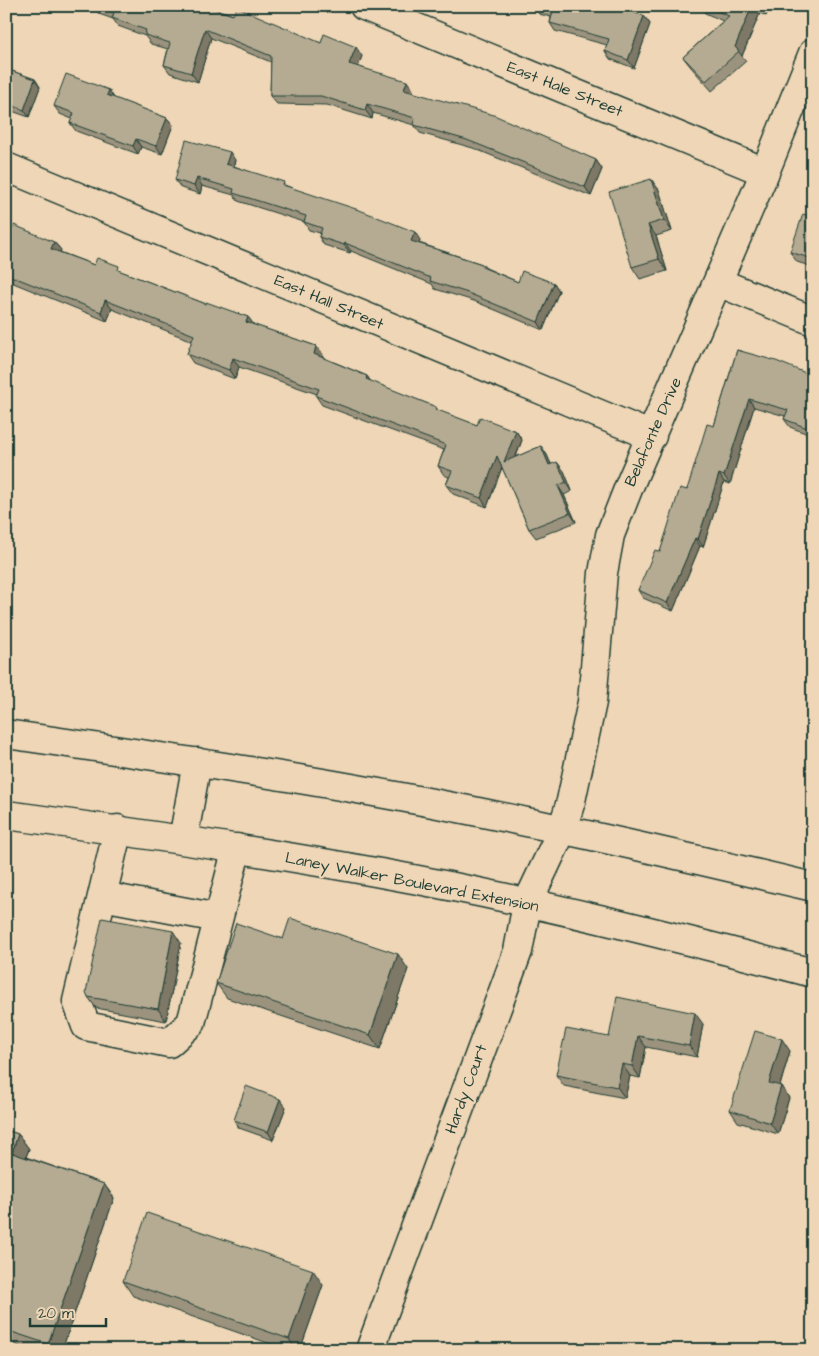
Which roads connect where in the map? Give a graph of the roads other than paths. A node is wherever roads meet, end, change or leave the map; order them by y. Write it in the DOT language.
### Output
graph roads {
  1 [pos="364,6"];
  2 [pos="813,53"];
  3 [pos="6,167"];
  4 [pos="765,172"];
  5 [pos="718,282"];
  6 [pos="813,321"];
  7 [pos="652,436"];
  8 [pos="6,734"];
  9 [pos="197,762"];
  10 [pos="6,815"];
  11 [pos="118,830"];
  12 [pos="562,830"];
  13 [pos="184,840"];
  14 [pos="237,848"];
  15 [pos="813,887"];
  16 [pos="102,896"];
  17 [pos="527,904"];
  18 [pos="218,918"];
  19 [pos="813,973"];
  20 [pos="370,1350"];
  1 -- 4 [label="street, East Hale Street"];
  2 -- 4 [label="street, Belafonte Drive"];
  3 -- 7 [label="street, East Hall Street"];
  4 -- 5 [label="street, Belafonte Drive"];
  5 -- 6 [label="street"];
  5 -- 7 [label="street, Belafonte Drive"];
  7 -- 12 [label="street, Belafonte Drive"];
  8 -- 9 [label="street"];
  9 -- 12 [label="street"];
  9 -- 13 [label="street"];
  10 -- 11 [label="street, Laney Walker Boulevard Extension"];
  11 -- 13 [label="street, Laney Walker Boulevard Extension"];
  11 -- 16 [label="street"];
  12 -- 15 [label="street"];
  12 -- 17 [label="street, Hardy Court"];
  13 -- 14 [label="street, Laney Walker Boulevard Extension"];
  14 -- 17 [label="street, Laney Walker Boulevard Extension"];
  14 -- 18 [label="street"];
  16 -- 18 [label="street"];
  16 -- 18 [label="street"];
  17 -- 19 [label="street, Laney Walker Boulevard Extension"];
  17 -- 20 [label="street, Hardy Court"];
}
